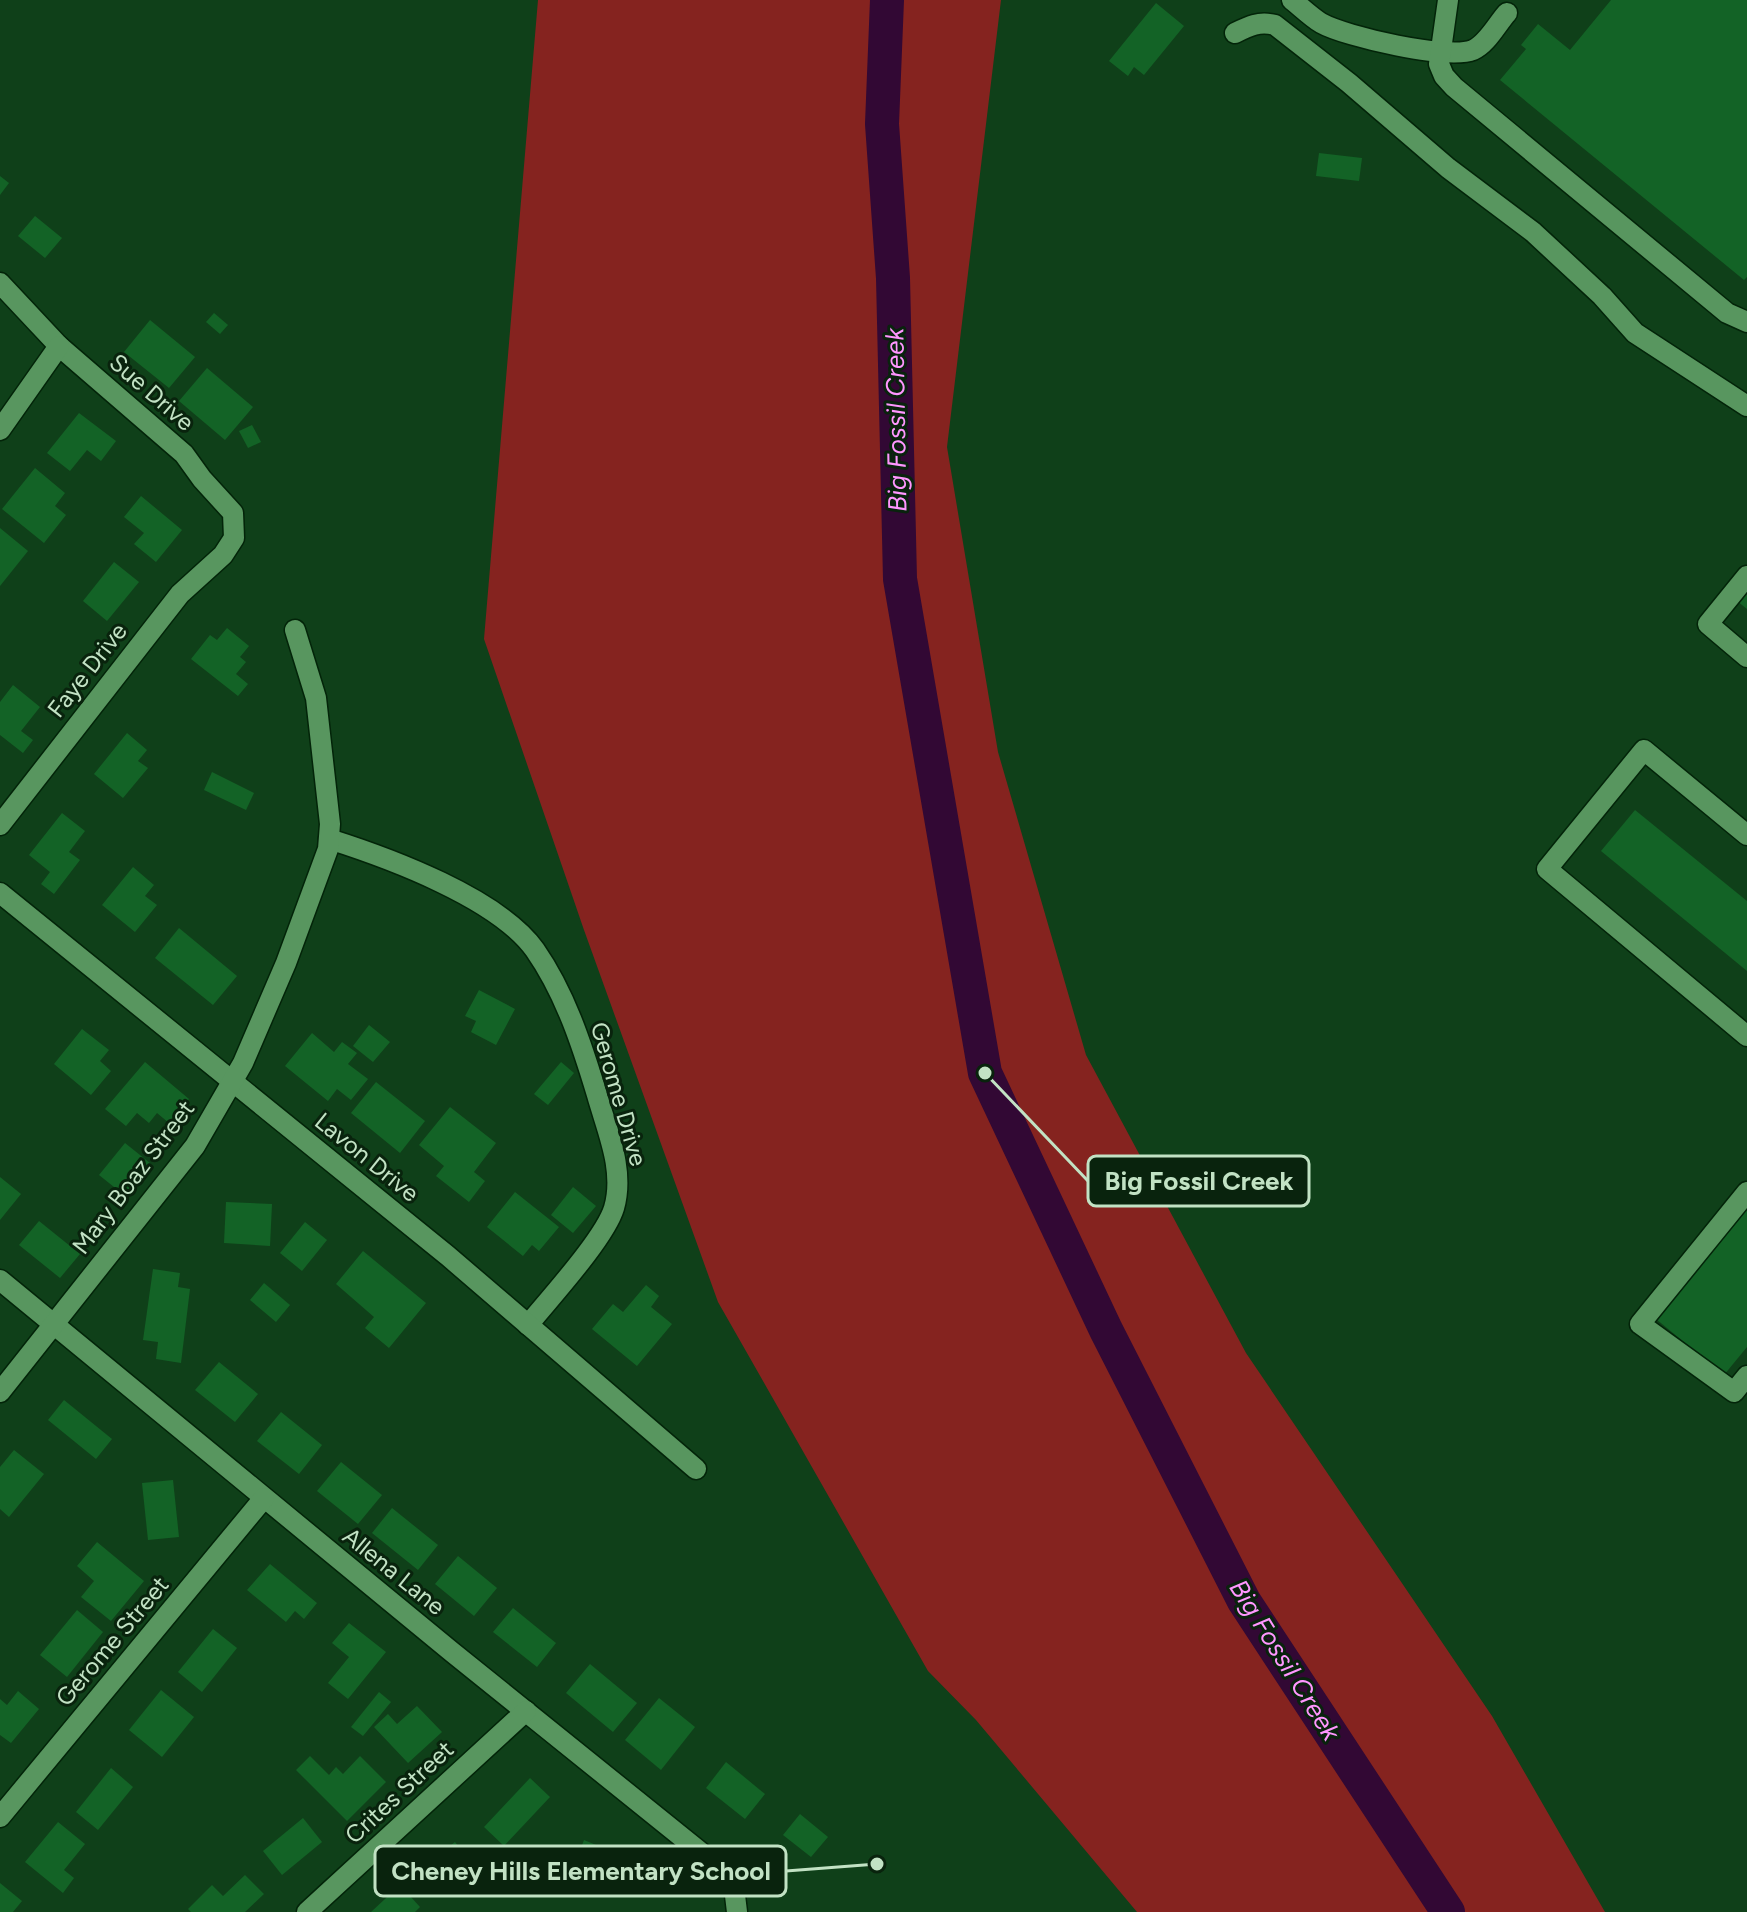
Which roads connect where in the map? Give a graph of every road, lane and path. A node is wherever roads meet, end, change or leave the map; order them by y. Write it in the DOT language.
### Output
graph roads {
  1 [pos="1292,0"];
  2 [pos="1448,0"];
  3 [pos="1507,13"];
  4 [pos="1235,33"];
  5 [pos="1441,52"];
  6 [pos="0,283"];
  7 [pos="1747,322"];
  8 [pos="59,346"];
  9 [pos="1747,406"];
  10 [pos="0,430"];
  11 [pos="223,555"];
  12 [pos="1747,576"];
  13 [pos="295,630"];
  14 [pos="1747,657"];
  15 [pos="0,825"];
  16 [pos="1747,835"];
  17 [pos="329,839"];
  18 [pos="0,893"];
  19 [pos="1747,1036"];
  20 [pos="232,1081"];
  21 [pos="1747,1192"];
  22 [pos="0,1280"];
  23 [pos="54,1325"];
  24 [pos="528,1325"];
  25 [pos="1743,1388"];
  26 [pos="0,1392"];
  27 [pos="696,1469"];
  28 [pos="264,1498"];
  29 [pos="526,1711"];
  30 [pos="0,1817"];
  31 [pos="307,1912"];
  32 [pos="737,1912"];
  1 -- 5 [label="street"];
  2 -- 5 [label="street"];
  3 -- 5 [label="street"];
  4 -- 9 [label="street"];
  5 -- 7 [label="street"];
  6 -- 8 [label="street, Sue Drive"];
  8 -- 10 [label="street"];
  8 -- 11 [label="street, Sue Drive"];
  11 -- 15 [label="street, Faye Drive"];
  12 -- 14 [label="street"];
  13 -- 17 [label="street"];
  16 -- 19 [label="street"];
  17 -- 20 [label="street, Mary Boaz Street"];
  17 -- 24 [label="street, Gerome Drive"];
  18 -- 20 [label="street, Lavon Drive"];
  20 -- 23 [label="street, Mary Boaz Street"];
  20 -- 24 [label="street, Lavon Drive"];
  21 -- 25 [label="street"];
  22 -- 23 [label="street, Allena Lane"];
  23 -- 26 [label="street, Mary Boaz Street"];
  23 -- 28 [label="street, Allena Lane"];
  24 -- 27 [label="street, Lavon Drive"];
  28 -- 29 [label="street, Allena Lane"];
  28 -- 30 [label="street, Gerome Street"];
  29 -- 31 [label="street, Crites Street"];
  29 -- 32 [label="street, Allena Lane"];
}
